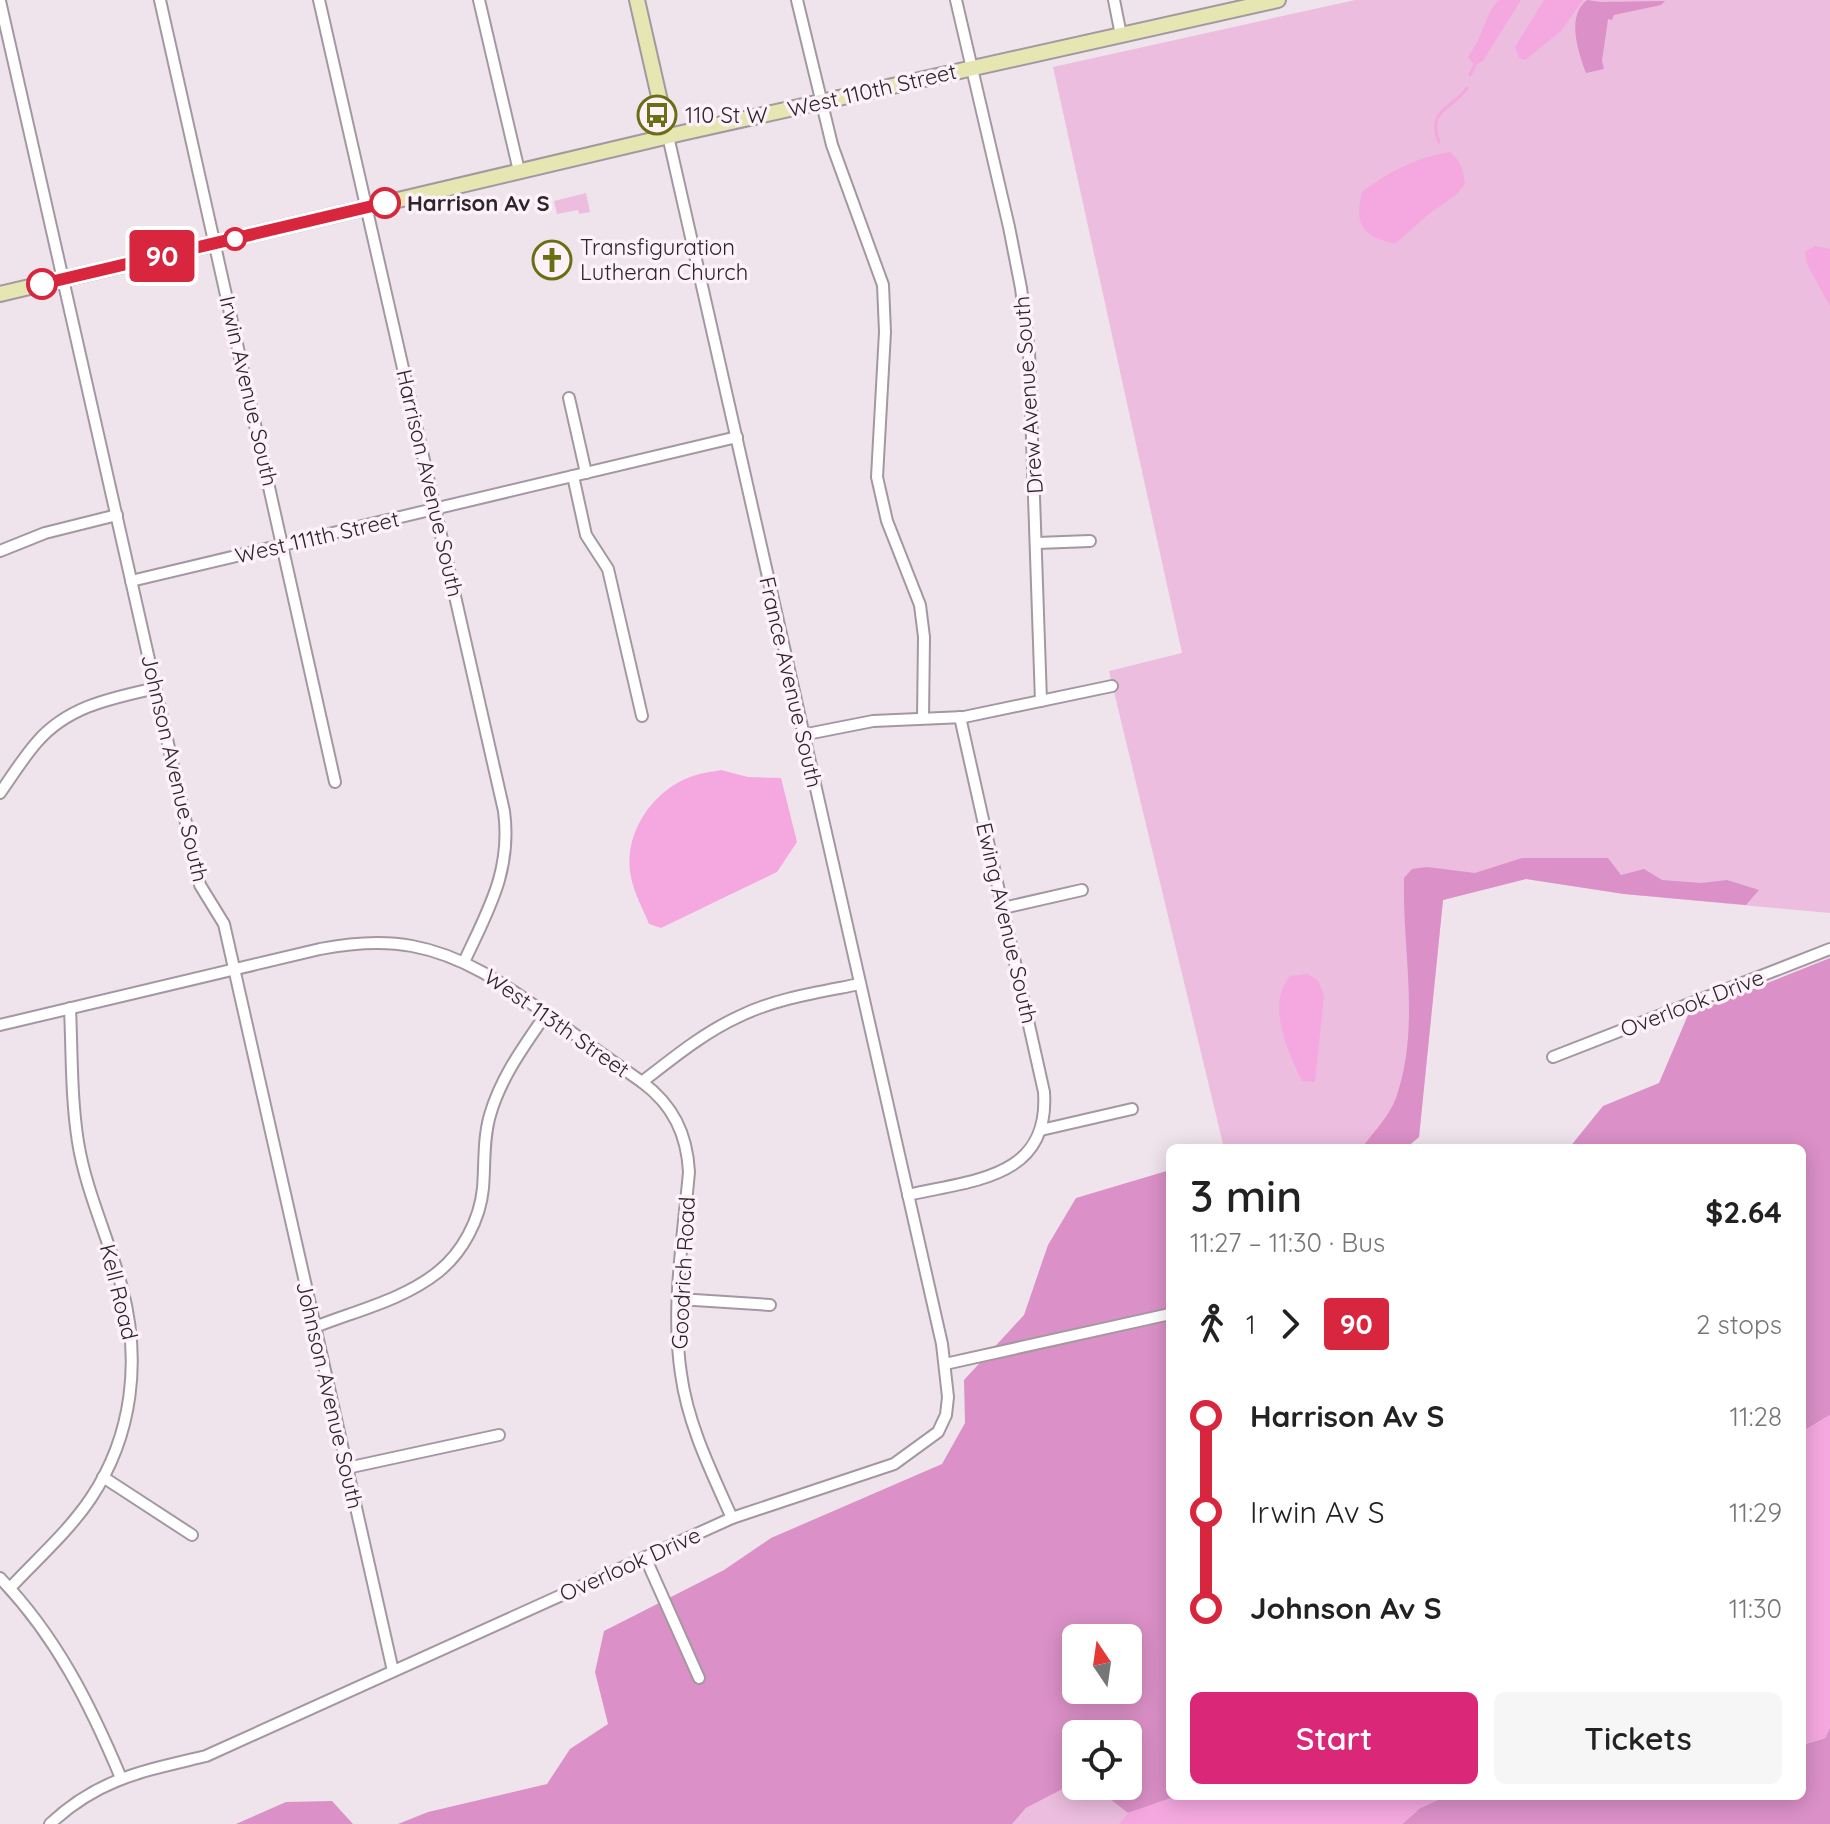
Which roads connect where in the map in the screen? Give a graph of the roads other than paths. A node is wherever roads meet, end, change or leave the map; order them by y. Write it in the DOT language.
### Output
graph roads {
  1 [pos="160,0"];
  2 [pos="319,0"];
  3 [pos="479,0"];
  4 [pos="637,0"];
  5 [pos="797,0"];
  6 [pos="956,0"];
  7 [pos="1114,0"];
  8 [pos="1276,0"];
  9 [pos="0,1"];
  10 [pos="1121,35"];
  11 [pos="972,68"];
  12 [pos="821,101"];
  13 [pos="668,136"];
  14 [pos="519,171"];
  15 [pos="367,207"];
  16 [pos="216,243"];
  17 [pos="63,279"];
  18 [pos="0,294"];
  19 [pos="569,398"];
  20 [pos="737,437"];
  21 [pos="586,473"];
  22 [pos="573,476"];
  23 [pos="435,509"];
  24 [pos="117,515"];
  25 [pos="1090,541"];
  26 [pos="1037,543"];
  27 [pos="283,545"];
  28 [pos="0,551"];
  29 [pos="131,581"];
  30 [pos="1112,686"];
  31 [pos="156,688"];
  32 [pos="1041,701"];
  33 [pos="642,716"];
  34 [pos="960,717"];
  35 [pos="923,718"];
  36 [pos="802,735"];
  37 [pos="335,782"];
  38 [pos="0,793"];
  39 [pos="1082,890"];
  40 [pos="1003,908"];
  41 [pos="1830,949"];
  42 [pos="464,962"];
  43 [pos="234,969"];
  44 [pos="860,984"];
  45 [pos="70,1008"];
  46 [pos="546,1014"];
  47 [pos="0,1025"];
  48 [pos="1553,1057"];
  49 [pos="642,1082"];
  50 [pos="1132,1109"];
  51 [pos="1041,1130"];
  52 [pos="908,1195"];
  53 [pos="679,1299"];
  54 [pos="770,1305"];
  55 [pos="1166,1315"];
  56 [pos="315,1327"];
  57 [pos="945,1364"];
  58 [pos="499,1435"];
  59 [pos="347,1468"];
  60 [pos="103,1477"];
  61 [pos="732,1518"];
  62 [pos="192,1535"];
  63 [pos="645,1557"];
  64 [pos="0,1578"];
  65 [pos="10,1588"];
  66 [pos="393,1671"];
  67 [pos="699,1678"];
  68 [pos="121,1778"];
  69 [pos="50,1824"];
  1 -- 16 [label="street, Irwin Avenue South"];
  2 -- 15 [label="street, Harrison Avenue South"];
  3 -- 14 [label="street"];
  4 -- 13 [label="street, France Avenue South"];
  5 -- 12 [label="street"];
  6 -- 11 [label="street, Drew Avenue South"];
  7 -- 10 [label="street"];
  8 -- 10 [label="street, West 110th Street"];
  9 -- 17 [label="street, Johnson Avenue South"];
  10 -- 11 [label="street, West 110th Street"];
  11 -- 12 [label="street, West 110th Street"];
  11 -- 26 [label="street, Drew Avenue South"];
  12 -- 13 [label="street, West 110th Street"];
  12 -- 35 [label="street"];
  13 -- 14 [label="street, West 110th Street"];
  13 -- 20 [label="street, France Avenue South"];
  14 -- 15 [label="street, West 110th Street"];
  15 -- 16 [label="street, West 110th Street"];
  15 -- 23 [label="street, Harrison Avenue South"];
  16 -- 17 [label="street, West 110th Street"];
  16 -- 27 [label="street, Irwin Avenue South"];
  17 -- 18 [label="street, West 110th Street"];
  17 -- 24 [label="street, Johnson Avenue South"];
  19 -- 21 [label="street"];
  20 -- 21 [label="street, West 111th Street"];
  20 -- 36 [label="street, France Avenue South"];
  21 -- 22 [label="street, West 111th Street"];
  22 -- 23 [label="street, West 111th Street"];
  22 -- 33 [label="street"];
  23 -- 27 [label="street, West 111th Street"];
  23 -- 42 [label="street, Harrison Avenue South"];
  24 -- 28 [label="street"];
  24 -- 29 [label="street, Johnson Avenue South"];
  25 -- 26 [label="street"];
  26 -- 32 [label="street, Drew Avenue South"];
  27 -- 29 [label="street, West 111th Street"];
  27 -- 37 [label="street, Irwin Avenue South"];
  29 -- 31 [label="street, Johnson Avenue South"];
  30 -- 32 [label="street"];
  31 -- 38 [label="street"];
  31 -- 43 [label="street, Johnson Avenue South"];
  32 -- 34 [label="street"];
  34 -- 35 [label="street"];
  34 -- 40 [label="street, Ewing Avenue South"];
  35 -- 36 [label="street"];
  36 -- 44 [label="street, France Avenue South"];
  39 -- 40 [label="street"];
  40 -- 51 [label="street, Ewing Avenue South"];
  41 -- 48 [label="street, Overlook Drive"];
  42 -- 43 [label="street, West 113th Street"];
  42 -- 46 [label="street, West 113th Street"];
  43 -- 45 [label="street, West 113th Street"];
  43 -- 56 [label="street, Johnson Avenue South"];
  44 -- 49 [label="street, West 113th Street"];
  44 -- 52 [label="street, France Avenue South"];
  45 -- 47 [label="street, West 113th Street"];
  45 -- 60 [label="street, Kell Road"];
  46 -- 49 [label="street, West 113th Street"];
  46 -- 56 [label="street"];
  49 -- 53 [label="street, Goodrich Road"];
  50 -- 51 [label="street"];
  51 -- 52 [label="street"];
  52 -- 57 [label="street, France Avenue South"];
  53 -- 54 [label="street"];
  53 -- 61 [label="street, Goodrich Road"];
  55 -- 57 [label="street"];
  56 -- 59 [label="street, Johnson Avenue South"];
  57 -- 61 [label="street, Overlook Drive"];
  58 -- 59 [label="street"];
  59 -- 66 [label="street, Johnson Avenue South"];
  60 -- 62 [label="street"];
  60 -- 65 [label="street, Kell Road"];
  61 -- 63 [label="street, Overlook Drive"];
  63 -- 66 [label="street, Overlook Drive"];
  63 -- 67 [label="street"];
  64 -- 65 [label="street"];
  65 -- 68 [label="street"];
  66 -- 68 [label="street, Overlook Drive"];
  68 -- 69 [label="street, Overlook Drive"];
}
